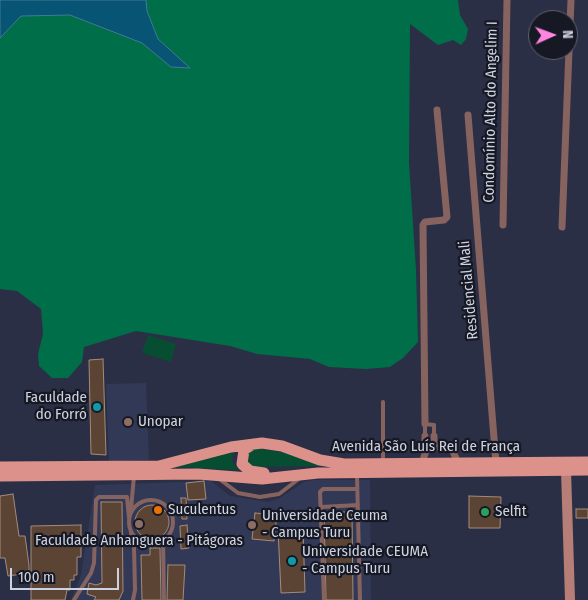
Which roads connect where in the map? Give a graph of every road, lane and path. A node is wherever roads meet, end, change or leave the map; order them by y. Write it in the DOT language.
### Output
graph roads {
  1 [pos="507,0"];
  2 [pos="571,0"];
  3 [pos="437,110"];
  4 [pos="468,115"];
  5 [pos="502,225"];
  6 [pos="562,227"];
  7 [pos="383,402"];
  8 [pos="425,424"];
  9 [pos="425,436"];
  10 [pos="434,436"];
  11 [pos="255,444"];
  12 [pos="434,447"];
  13 [pos="423,459"];
  14 [pos="588,462"];
  15 [pos="458,463"];
  16 [pos="496,463"];
  17 [pos="383,464"];
  18 [pos="0,467"];
  19 [pos="566,470"];
  20 [pos="588,470"];
  21 [pos="357,472"];
  22 [pos="134,475"];
  23 [pos="214,475"];
  24 [pos="303,475"];
  25 [pos="0,476"];
  26 [pos="357,489"];
  27 [pos="358,505"];
  28 [pos="321,507"];
  29 [pos="129,518"];
  30 [pos="130,527"];
  31 [pos="163,539"];
  32 [pos="74,600"];
  33 [pos="133,600"];
  34 [pos="164,600"];
  35 [pos="324,600"];
  36 [pos="360,600"];
  37 [pos="570,600"];
  1 -- 5 [label="street, Condomínio Alto do Angelim I"];
  2 -- 6 [label="street"];
  3 -- 8 [label="street"];
  4 -- 16 [label="street, Residencial Mali"];
  7 -- 17 [label="lane"];
  8 -- 9 [label="lane"];
  8 -- 10 [label="lane"];
  9 -- 13 [label="street"];
  10 -- 12 [label="street"];
  11 -- 17 [label="main road, Avenida São Luís Rei de França"];
  11 -- 18 [label="main road, Avenida São Luís Rei de França"];
  11 -- 24 [label="main road"];
  12 -- 13 [label="street"];
  12 -- 15 [label="street"];
  13 -- 15 [label="main road, Avenida São Luís Rei de França"];
  13 -- 17 [label="main road, Avenida São Luís Rei de França"];
  14 -- 16 [label="main road, Avenida São Luís Rei de França"];
  15 -- 16 [label="main road, Avenida São Luís Rei de França"];
  19 -- 20 [label="main road, Avenida São Luís Rei de França"];
  19 -- 21 [label="main road, Avenida São Luís Rei de França"];
  19 -- 37 [label="street"];
  21 -- 24 [label="main road, Avenida São Luís Rei de França"];
  21 -- 26 [label="lane"];
  22 -- 23 [label="main road, Avenida São Luís Rei de França"];
  22 -- 25 [label="main road, Avenida São Luís Rei de França"];
  22 -- 29 [label="lane"];
  23 -- 24 [label="main road, Avenida São Luís Rei de França"];
  23 -- 24 [label="lane"];
  26 -- 27 [label="lane"];
  26 -- 28 [label="lane"];
  27 -- 28 [label="lane"];
  27 -- 36 [label="lane"];
  28 -- 35 [label="lane"];
  29 -- 30 [label="lane"];
  29 -- 31 [label="lane"];
  29 -- 32 [label="lane"];
  30 -- 31 [label="lane"];
  30 -- 33 [label="lane"];
  31 -- 34 [label="lane"];
}
